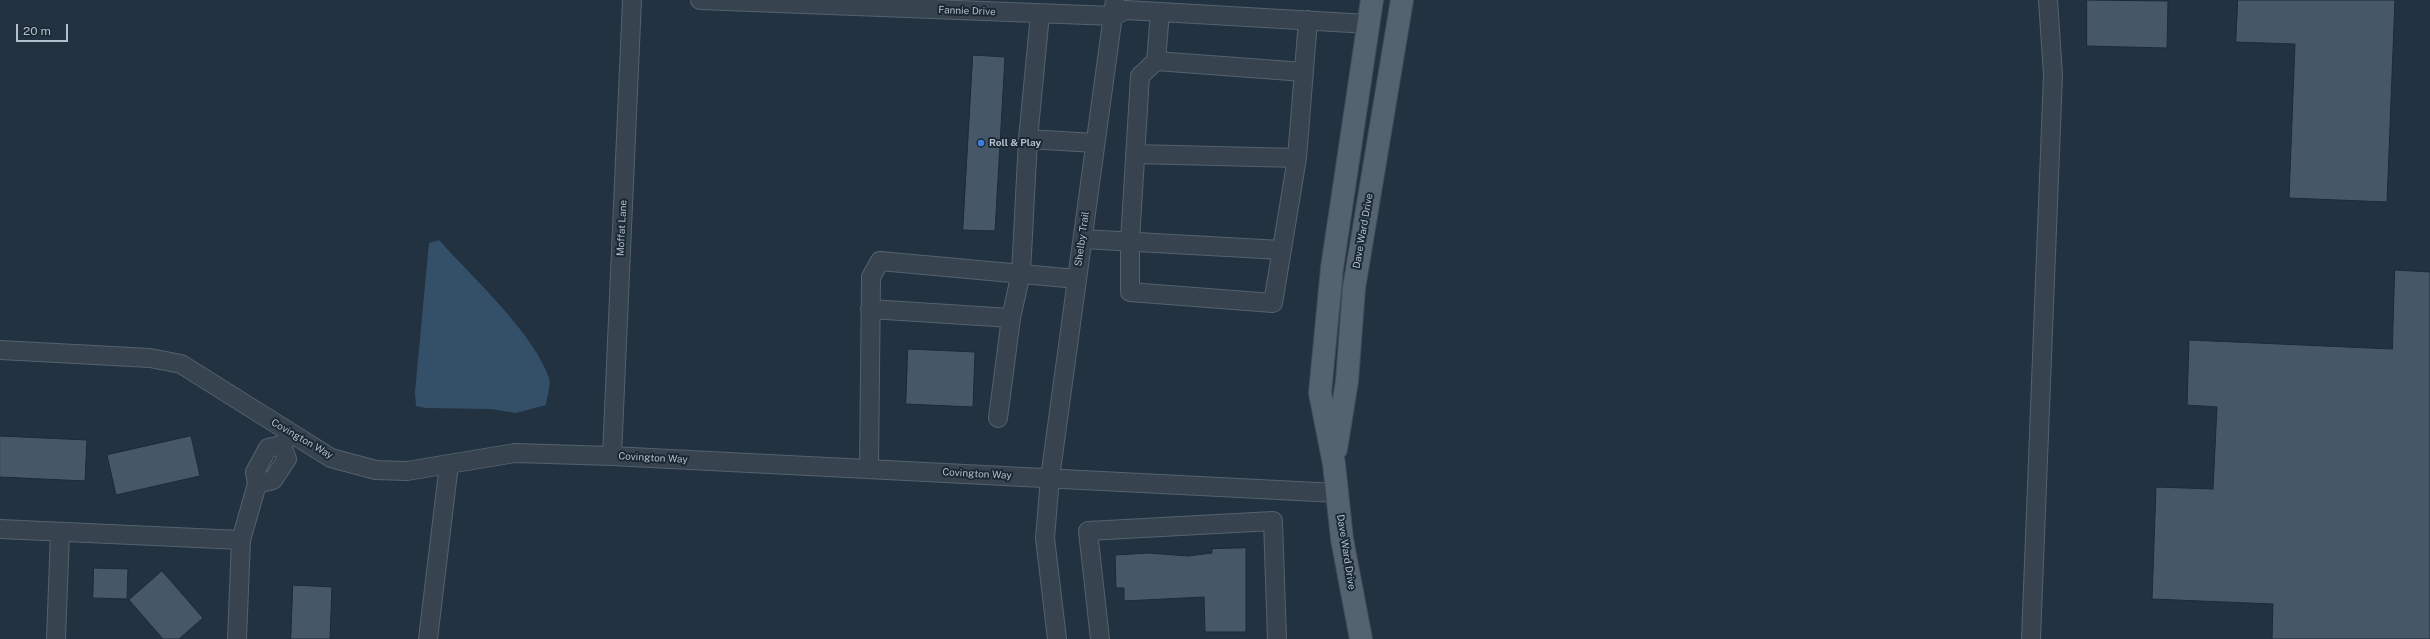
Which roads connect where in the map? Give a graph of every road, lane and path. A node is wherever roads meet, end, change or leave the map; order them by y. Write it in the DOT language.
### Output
graph roads {
  1 [pos="632,0"];
  2 [pos="700,0"];
  3 [pos="1372,0"];
  4 [pos="1402,0"];
  5 [pos="2048,0"];
  6 [pos="1114,8"];
  7 [pos="1160,12"];
  8 [pos="1040,14"];
  9 [pos="1308,20"];
  10 [pos="1368,24"];
  11 [pos="1156,61"];
  12 [pos="1304,72"];
  13 [pos="1028,139"];
  14 [pos="1095,143"];
  15 [pos="1135,154"];
  16 [pos="1297,158"];
  17 [pos="1083,238"];
  18 [pos="1130,241"];
  19 [pos="1281,250"];
  20 [pos="1021,273"];
  21 [pos="1077,280"];
  22 [pos="870,309"];
  23 [pos="1010,318"];
  24 [pos="0,350"];
  25 [pos="998,418"];
  26 [pos="286,439"];
  27 [pos="612,456"];
  28 [pos="449,464"];
  29 [pos="1334,464"];
  30 [pos="870,470"];
  31 [pos="1050,478"];
  32 [pos="1337,493"];
  33 [pos="0,529"];
  34 [pos="60,532"];
  35 [pos="241,540"];
  36 [pos="56,639"];
  37 [pos="237,639"];
  38 [pos="428,639"];
  39 [pos="1057,639"];
  40 [pos="1100,639"];
  41 [pos="1277,639"];
  42 [pos="1361,639"];
  43 [pos="2031,639"];
  1 -- 27 [label="street, Moffat Lane"];
  2 -- 8 [label="street, Fannie Drive"];
  3 -- 10 [label="main road, Dave Ward Drive"];
  4 -- 29 [label="main road, Dave Ward Drive"];
  5 -- 43 [label="street"];
  6 -- 7 [label="street, Fannie Drive"];
  6 -- 8 [label="street, Fannie Drive"];
  6 -- 14 [label="street, Shelby Trail"];
  7 -- 9 [label="street, Fannie Drive"];
  7 -- 11 [label="street"];
  8 -- 13 [label="street"];
  9 -- 10 [label="street, Fannie Drive"];
  9 -- 12 [label="street"];
  10 -- 29 [label="main road, Dave Ward Drive"];
  11 -- 12 [label="street"];
  11 -- 15 [label="street"];
  12 -- 16 [label="street"];
  13 -- 14 [label="street"];
  13 -- 20 [label="street"];
  14 -- 17 [label="street, Shelby Trail"];
  15 -- 16 [label="street"];
  15 -- 18 [label="street"];
  16 -- 19 [label="street"];
  17 -- 18 [label="street"];
  17 -- 21 [label="street, Shelby Trail"];
  18 -- 19 [label="street"];
  18 -- 19 [label="street"];
  20 -- 21 [label="street"];
  20 -- 22 [label="street"];
  20 -- 23 [label="street"];
  21 -- 31 [label="street, Shelby Trail"];
  22 -- 23 [label="street"];
  22 -- 30 [label="street"];
  23 -- 25 [label="street"];
  24 -- 26 [label="street, Covington Way"];
  26 -- 28 [label="street, Covington Way"];
  26 -- 35 [label="street"];
  27 -- 28 [label="street, Covington Way"];
  27 -- 30 [label="street, Covington Way"];
  28 -- 38 [label="street"];
  29 -- 32 [label="main road, Dave Ward Drive"];
  30 -- 31 [label="street, Covington Way"];
  31 -- 32 [label="street, Covington Way"];
  31 -- 39 [label="street, Shelby Trail"];
  32 -- 42 [label="main road, Dave Ward Drive"];
  33 -- 34 [label="street"];
  34 -- 35 [label="street"];
  34 -- 36 [label="street"];
  35 -- 37 [label="street"];
  40 -- 41 [label="street"];
}
